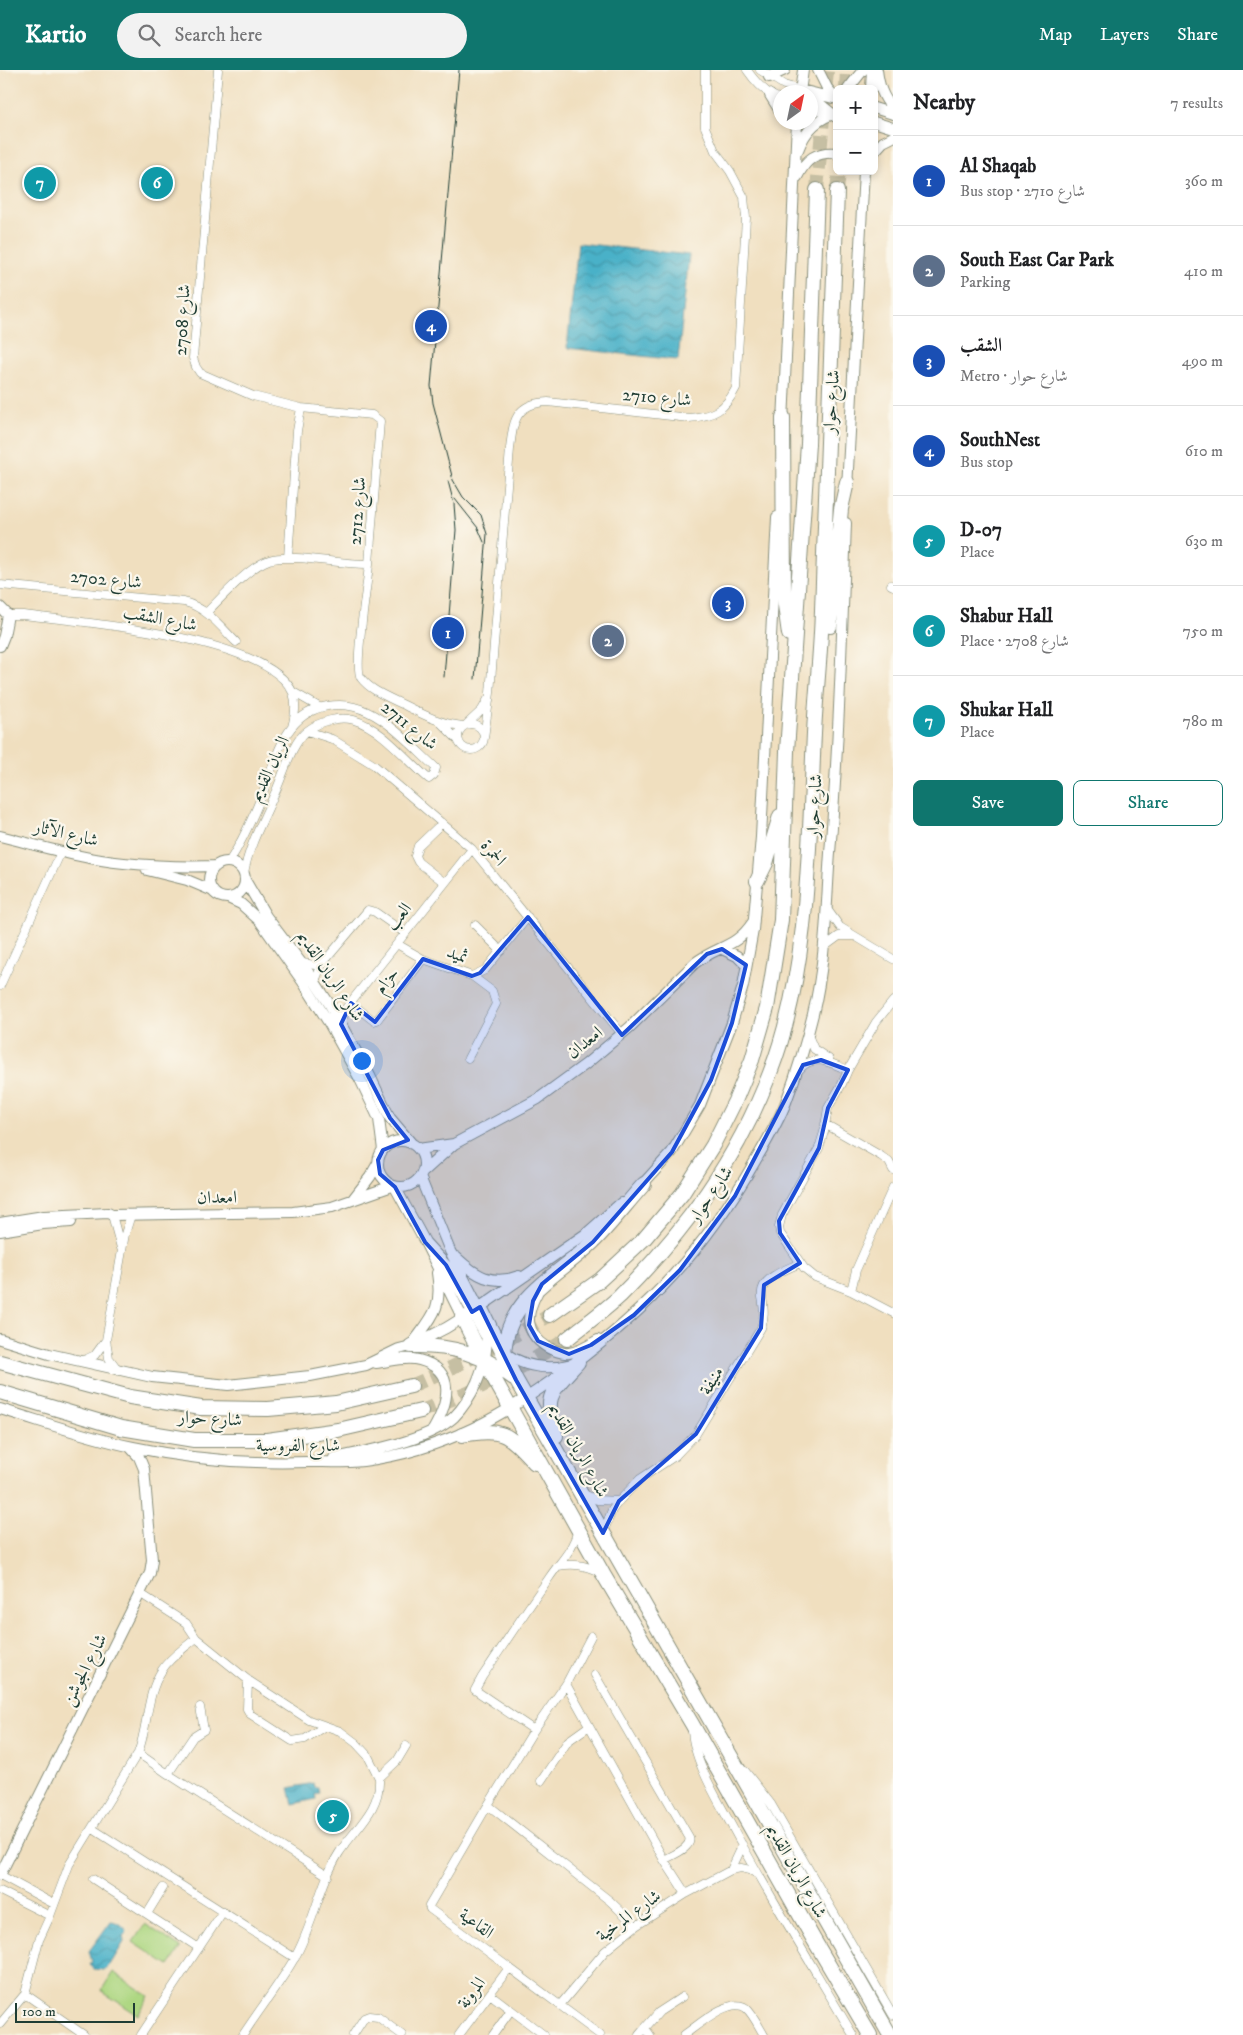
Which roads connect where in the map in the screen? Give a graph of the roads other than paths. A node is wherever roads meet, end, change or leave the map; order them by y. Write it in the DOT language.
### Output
graph roads {
  1 [pos="218,70"];
  2 [pos="705,70"];
  3 [pos="747,70"];
  4 [pos="760,70"];
  5 [pos="785,70"];
  6 [pos="803,70"];
  7 [pos="818,70"];
  8 [pos="863,70"];
  9 [pos="872,70"];
  10 [pos="877,70"];
  11 [pos="769,78"];
  12 [pos="784,85"];
  13 [pos="802,85"];
  14 [pos="851,85"];
  15 [pos="871,85"];
  16 [pos="770,95"];
  17 [pos="818,95"];
  18 [pos="833,95"];
  19 [pos="773,96"];
  20 [pos="833,98"];
  21 [pos="773,100"];
  22 [pos="833,100"];
  23 [pos="818,104"];
  24 [pos="818,105"];
  25 [pos="878,109"];
  26 [pos="893,109"];
  27 [pos="818,110"];
  28 [pos="833,113"];
  29 [pos="833,114"];
  30 [pos="893,114"];
  31 [pos="833,116"];
  32 [pos="878,123"];
  33 [pos="893,128"];
  34 [pos="793,130"];
  35 [pos="796,130"];
  36 [pos="796,136"];
  37 [pos="893,137"];
  38 [pos="878,148"];
  39 [pos="833,153"];
  40 [pos="796,155"];
  41 [pos="862,175"];
  42 [pos="795,182"];
  43 [pos="817,190"];
  44 [pos="837,191"];
  45 [pos="301,408"];
  46 [pos="783,417"];
  47 [pos="847,482"];
  48 [pos="288,558"];
  49 [pos="369,564"];
  50 [pos="0,585"];
  51 [pos="0,607"];
  52 [pos="207,612"];
  53 [pos="4,615"];
  54 [pos="236,642"];
  55 [pos="0,646"];
  56 [pos="793,672"];
  57 [pos="818,675"];
  58 [pos="292,692"];
  59 [pos="490,693"];
  60 [pos="319,707"];
  61 [pos="440,722"];
  62 [pos="465,725"];
  63 [pos="292,727"];
  64 [pos="307,731"];
  65 [pos="484,738"];
  66 [pos="459,741"];
  67 [pos="429,779"];
  68 [pos="785,796"];
  69 [pos="442,823"];
  70 [pos="0,836"];
  71 [pos="472,849"];
  72 [pos="61,852"];
  73 [pos="229,862"];
  74 [pos="124,863"];
  75 [pos="216,866"];
  76 [pos="245,877"];
  77 [pos="758,881"];
  78 [pos="445,883"];
  79 [pos="213,891"];
  80 [pos="228,898"];
  81 [pos="828,909"];
  82 [pos="528,917"];
  83 [pos="754,922"];
  84 [pos="475,925"];
  85 [pos="405,934"];
  86 [pos="854,936"];
  87 [pos="397,944"];
  88 [pos="824,947"];
  89 [pos="722,949"];
  90 [pos="501,951"];
  91 [pos="423,959"];
  92 [pos="893,959"];
  93 [pos="302,964"];
  94 [pos="322,964"];
  95 [pos="746,965"];
  96 [pos="472,976"];
  97 [pos="315,981"];
  98 [pos="0,986"];
  99 [pos="893,1001"];
  100 [pos="351,1003"];
  101 [pos="330,1005"];
  102 [pos="341,1024"];
  103 [pos="808,1033"];
  104 [pos="622,1034"];
  105 [pos="468,1058"];
  106 [pos="836,1065"];
  107 [pos="848,1070"];
  108 [pos="796,1072"];
  109 [pos="825,1124"];
  110 [pos="454,1144"];
  111 [pos="415,1147"];
  112 [pos="383,1150"];
  113 [pos="378,1163"];
  114 [pos="893,1170"];
  115 [pos="421,1175"];
  116 [pos="644,1184"];
  117 [pos="394,1186"];
  118 [pos="893,1187"];
  119 [pos="351,1202"];
  120 [pos="112,1215"];
  121 [pos="130,1215"];
  122 [pos="0,1223"];
  123 [pos="0,1231"];
  124 [pos="425,1242"];
  125 [pos="122,1250"];
  126 [pos="450,1251"];
  127 [pos="800,1263"];
  128 [pos="436,1265"];
  129 [pos="532,1272"];
  130 [pos="542,1284"];
  131 [pos="852,1291"];
  132 [pos="471,1312"];
  133 [pos="893,1313"];
  134 [pos="550,1315"];
  135 [pos="634,1315"];
  136 [pos="488,1338"];
  137 [pos="567,1338"];
  138 [pos="0,1339"];
  139 [pos="106,1340"];
  140 [pos="411,1346"];
  141 [pos="504,1353"];
  142 [pos="484,1359"];
  143 [pos="1,1362"];
  144 [pos="81,1362"];
  145 [pos="578,1362"];
  146 [pos="366,1365"];
  147 [pos="504,1370"];
  148 [pos="120,1371"];
  149 [pos="516,1380"];
  150 [pos="411,1386"];
  151 [pos="0,1392"];
  152 [pos="527,1398"];
  153 [pos="0,1409"];
  154 [pos="510,1409"];
  155 [pos="421,1411"];
  156 [pos="432,1431"];
  157 [pos="462,1434"];
  158 [pos="130,1447"];
  159 [pos="164,1453"];
  160 [pos="314,1462"];
  161 [pos="144,1469"];
  162 [pos="569,1472"];
  163 [pos="553,1482"];
  164 [pos="579,1491"];
  165 [pos="619,1501"];
  166 [pos="578,1528"];
  167 [pos="603,1533"];
  168 [pos="558,1566"];
  169 [pos="603,1574"];
  170 [pos="141,1594"];
  171 [pos="591,1636"];
  172 [pos="196,1638"];
  173 [pos="595,1675"];
  174 [pos="248,1680"];
  175 [pos="566,1684"];
  176 [pos="200,1707"];
  177 [pos="692,1724"];
  178 [pos="325,1726"];
  179 [pos="589,1726"];
  180 [pos="534,1730"];
  181 [pos="718,1734"];
  182 [pos="406,1746"];
  183 [pos="138,1754"];
  184 [pos="168,1774"];
  185 [pos="379,1778"];
  186 [pos="541,1782"];
  187 [pos="488,1805"];
  188 [pos="93,1829"];
  189 [pos="742,1844"];
  190 [pos="664,1860"];
  191 [pos="731,1870"];
  192 [pos="0,1875"];
  193 [pos="328,1876"];
  194 [pos="759,1876"];
  195 [pos="94,1879"];
  196 [pos="163,1888"];
  197 [pos="0,1891"];
  198 [pos="686,1894"];
  199 [pos="54,1904"];
  200 [pos="222,1913"];
  201 [pos="147,1914"];
  202 [pos="50,1916"];
  203 [pos="636,1926"];
  204 [pos="199,1948"];
  205 [pos="295,1958"];
  206 [pos="509,1968"];
  207 [pos="25,1994"];
  208 [pos="490,1994"];
  209 [pos="682,1996"];
  210 [pos="560,2005"];
  211 [pos="511,2010"];
  212 [pos="893,2015"];
  213 [pos="0,2022"];
  214 [pos="646,2028"];
  215 [pos="84,2035"];
  216 [pos="140,2035"];
  217 [pos="243,2035"];
  218 [pos="353,2035"];
  219 [pos="402,2035"];
  220 [pos="459,2035"];
  221 [pos="494,2035"];
  222 [pos="544,2035"];
  223 [pos="600,2035"];
  224 [pos="638,2035"];
  225 [pos="650,2035"];
  226 [pos="684,2035"];
  227 [pos="764,2035"];
  228 [pos="853,2035"];
  229 [pos="870,2035"];
  230 [pos="890,2035"];
  1 -- 45 [label="street, شارع 2708"];
  2 -- 59 [label="street, شارع 2710"];
  3 -- 16 [label="street"];
  4 -- 11 [label="street"];
  5 -- 11 [label="main road"];
  6 -- 13 [label="main road"];
  7 -- 18 [label="main road"];
  8 -- 14 [label="main road"];
  9 -- 15 [label="main road"];
  10 -- 26 [label="main road"];
  11 -- 12 [label="street"];
  16 -- 19 [label="street"];
  16 -- 21 [label="main road"];
  17 -- 20 [label="main road"];
  22 -- 23 [label="main road"];
  24 -- 28 [label="main road"];
  25 -- 30 [label="main road"];
  27 -- 29 [label="main road"];
  31 -- 40 [label="main road"];
  32 -- 33 [label="main road"];
  34 -- 36 [label="main road"];
  35 -- 36 [label="main road"];
  36 -- 40 [label="main road"];
  37 -- 38 [label="main road"];
  39 -- 42 [label="main road"];
  40 -- 42 [label="main road"];
  41 -- 47 [label="main road, شارع حوار"];
  42 -- 46 [label="main road"];
  43 -- 56 [label="highway, شارع حوار"];
  44 -- 57 [label="highway, شارع حوار"];
  45 -- 48 [label="street"];
  45 -- 49 [label="street, شارع 2712"];
  46 -- 56 [label="highway"];
  46 -- 77 [label="main road"];
  47 -- 57 [label="highway"];
  47 -- 81 [label="main road, شارع حوار"];
  48 -- 49 [label="street, شارع 2712"];
  48 -- 52 [label="street, شارع 2712"];
  49 -- 61 [label="street"];
  50 -- 52 [label="street, شارع 2702"];
  51 -- 53 [label="main road"];
  52 -- 54 [label="street"];
  53 -- 55 [label="main road"];
  53 -- 58 [label="street, شارع الشقب"];
  56 -- 68 [label="highway, شارع حوار"];
  57 -- 137 [label="highway, شارع حوار"];
  58 -- 60 [label="street, شارع الشقب"];
  58 -- 63 [label="street"];
  59 -- 62 [label="street, شارع 2710"];
  59 -- 65 [label="street, شارع 2710"];
  60 -- 63 [label="street, الريان القديم"];
  60 -- 67 [label="street, شارع 2711"];
  61 -- 62 [label="street"];
  61 -- 66 [label="street"];
  62 -- 65 [label="street"];
  62 -- 66 [label="street"];
  63 -- 73 [label="street, الريان القديم"];
  64 -- 67 [label="street, الريان القديم"];
  64 -- 69 [label="street, الحمرة"];
  64 -- 76 [label="street, الريان القديم"];
  65 -- 66 [label="street"];
  68 -- 77 [label="highway"];
  68 -- 134 [label="highway, شارع حوار"];
  69 -- 71 [label="street, الحمرة"];
  69 -- 78 [label="street"];
  70 -- 72 [label="main road, شارع الآثار"];
  71 -- 78 [label="street, العب"];
  71 -- 82 [label="street, الحمرة"];
  72 -- 74 [label="main road, شارع الآثار"];
  72 -- 98 [label="street"];
  73 -- 75 [label="main road"];
  73 -- 76 [label="main road"];
  74 -- 75 [label="main road, شارع الآثار"];
  74 -- 79 [label="main road, شارع الآثار"];
  75 -- 79 [label="main road"];
  76 -- 80 [label="main road"];
  76 -- 93 [label="main road, شارع الريان القديم"];
  77 -- 83 [label="main road"];
  78 -- 85 [label="street, العب"];
  79 -- 80 [label="main road"];
  80 -- 112 [label="main road, شارع الريان القديم"];
  81 -- 86 [label="street"];
  81 -- 88 [label="main road, شارع حوار"];
  82 -- 90 [label="street, ثميد"];
  82 -- 104 [label="street, الحمرة"];
  83 -- 89 [label="main road, امعدان"];
  83 -- 95 [label="main road"];
  84 -- 90 [label="street"];
  85 -- 87 [label="street, العب"];
  85 -- 94 [label="street"];
  86 -- 88 [label="street"];
  86 -- 92 [label="street"];
  87 -- 91 [label="street, ثميد"];
  87 -- 100 [label="street, العب"];
  88 -- 103 [label="main road, شارع حوار"];
  89 -- 95 [label="main road"];
  89 -- 104 [label="main road, امعدان"];
  90 -- 96 [label="street, ثميد"];
  91 -- 96 [label="street, ثميد"];
  91 -- 100 [label="street, حزام"];
  93 -- 94 [label="street"];
  93 -- 97 [label="main road, شارع الريان القديم"];
  94 -- 97 [label="street"];
  95 -- 116 [label="main road"];
  96 -- 105 [label="street"];
  97 -- 101 [label="main road, شارع الريان القديم"];
  99 -- 107 [label="street"];
  100 -- 101 [label="street"];
  100 -- 102 [label="street, العب"];
  101 -- 102 [label="main road, شارع الريان القديم"];
  102 -- 111 [label="main road, شارع الريان القديم"];
  103 -- 106 [label="street"];
  103 -- 108 [label="main road, شارع حوار"];
  104 -- 110 [label="main road, امعدان"];
  106 -- 107 [label="street"];
  106 -- 108 [label="street"];
  107 -- 109 [label="street"];
  108 -- 135 [label="main road, شارع حوار"];
  109 -- 114 [label="street"];
  109 -- 127 [label="street"];
  110 -- 111 [label="main road, امعدان"];
  110 -- 115 [label="main road, امعدان"];
  111 -- 112 [label="main road"];
  111 -- 115 [label="main road"];
  112 -- 113 [label="main road"];
  113 -- 117 [label="main road"];
  113 -- 119 [label="main road"];
  115 -- 117 [label="main road"];
  115 -- 126 [label="main road, شارع الريان القديم"];
  116 -- 129 [label="main road"];
  116 -- 130 [label="highway"];
  117 -- 119 [label="main road, امعدان"];
  117 -- 124 [label="main road, شارع الريان القديم"];
  118 -- 131 [label="street"];
  119 -- 121 [label="main road, امعدان"];
  120 -- 121 [label="main road, امعدان"];
  120 -- 122 [label="main road, امعدان"];
  120 -- 123 [label="main road, امعدان"];
  120 -- 125 [label="street"];
  121 -- 125 [label="street"];
  124 -- 128 [label="main road, شارع الريان القديم"];
  124 -- 132 [label="main road"];
  125 -- 139 [label="street"];
  126 -- 129 [label="main road"];
  126 -- 132 [label="main road, شارع الريان القديم"];
  127 -- 131 [label="street"];
  127 -- 165 [label="street, منيفة"];
  128 -- 132 [label="main road, شارع الريان القديم"];
  128 -- 140 [label="main road"];
  129 -- 132 [label="main road"];
  130 -- 135 [label="main road"];
  130 -- 141 [label="highway"];
  131 -- 133 [label="street"];
  132 -- 136 [label="main road"];
  132 -- 140 [label="main road"];
  132 -- 141 [label="highway, شارع الريان القديم"];
  132 -- 142 [label="highway, شارع الريان القديم"];
  135 -- 145 [label="main road, شارع حوار"];
  136 -- 141 [label="main road"];
  136 -- 142 [label="main road"];
  138 -- 144 [label="main road"];
  139 -- 144 [label="street"];
  139 -- 148 [label="street"];
  140 -- 142 [label="highway"];
  140 -- 146 [label="main road"];
  141 -- 145 [label="main road"];
  141 -- 147 [label="highway"];
  141 -- 149 [label="highway, شارع الريان القديم"];
  142 -- 147 [label="highway"];
  142 -- 154 [label="highway, شارع الريان القديم"];
  142 -- 156 [label="main road"];
  143 -- 150 [label="highway, شارع حوار"];
  144 -- 148 [label="main road"];
  145 -- 152 [label="main road, شارع الفروسية"];
  145 -- 162 [label="highway"];
  146 -- 148 [label="main road"];
  146 -- 156 [label="main road"];
  147 -- 149 [label="highway"];
  147 -- 154 [label="highway"];
  149 -- 152 [label="highway, شارع الريان القديم"];
  151 -- 155 [label="highway, شارع حوار"];
  152 -- 154 [label="main road, شارع الفروسية"];
  152 -- 162 [label="highway, شارع الريان القديم"];
  153 -- 158 [label="main road, شارع الفروسية"];
  154 -- 157 [label="main road, شارع الفروسية"];
  154 -- 163 [label="highway, شارع الريان القديم"];
  156 -- 160 [label="main road"];
  157 -- 160 [label="main road, شارع الفروسية"];
  157 -- 163 [label="highway"];
  158 -- 159 [label="main road, شارع الفروسية"];
  158 -- 161 [label="main road, شارع الجوشن"];
  159 -- 160 [label="main road, شارع الفروسية"];
  159 -- 161 [label="main road"];
  161 -- 170 [label="main road, شارع الجوشن"];
  162 -- 164 [label="highway, شارع الريان القديم"];
  163 -- 166 [label="highway, شارع الريان القديم"];
  164 -- 165 [label="street"];
  164 -- 167 [label="highway, شارع الريان القديم"];
  165 -- 167 [label="street, منيفة"];
  166 -- 168 [label="street"];
  166 -- 169 [label="highway, شارع الريان القديم"];
  167 -- 181 [label="highway, شارع الريان القديم"];
  168 -- 169 [label="street"];
  168 -- 180 [label="street"];
  169 -- 177 [label="highway, شارع الريان القديم"];
  170 -- 172 [label="street"];
  170 -- 192 [label="main road, شارع الجوشن"];
  171 -- 175 [label="street, القاعية"];
  172 -- 174 [label="street"];
  172 -- 183 [label="street"];
  173 -- 190 [label="street"];
  174 -- 178 [label="street"];
  174 -- 178 [label="street"];
  175 -- 179 [label="street"];
  175 -- 180 [label="street, القاعية"];
  176 -- 184 [label="street"];
  177 -- 189 [label="street, شارع الريان القديم"];
  177 -- 229 [label="highway, شارع الريان القديم"];
  178 -- 185 [label="street"];
  179 -- 186 [label="street"];
  179 -- 190 [label="street"];
  180 -- 187 [label="street, القاعية"];
  181 -- 212 [label="street, شارع الريان القديم"];
  181 -- 230 [label="highway, شارع الريان القديم"];
  182 -- 185 [label="street"];
  183 -- 184 [label="street"];
  183 -- 188 [label="street"];
  184 -- 193 [label="street"];
  185 -- 193 [label="street"];
  187 -- 203 [label="street"];
  187 -- 206 [label="street, القاعية"];
  188 -- 199 [label="street"];
  188 -- 200 [label="street"];
  189 -- 191 [label="street"];
  189 -- 194 [label="street, شارع الريان القديم"];
  190 -- 198 [label="street"];
  191 -- 194 [label="street"];
  191 -- 198 [label="street, شارع المرخية"];
  192 -- 199 [label="street"];
  193 -- 205 [label="street"];
  194 -- 228 [label="street, شارع الريان القديم"];
  195 -- 201 [label="street"];
  196 -- 201 [label="street"];
  197 -- 202 [label="street"];
  198 -- 203 [label="street, شارع المرخية"];
  199 -- 202 [label="street"];
  200 -- 204 [label="street"];
  200 -- 205 [label="street"];
  201 -- 204 [label="street"];
  202 -- 207 [label="street"];
  203 -- 210 [label="street, شارع المرخية"];
  204 -- 216 [label="street"];
  205 -- 217 [label="street"];
  206 -- 208 [label="street, المرونة"];
  206 -- 210 [label="street, القاعية"];
  207 -- 213 [label="street"];
  207 -- 215 [label="street"];
  208 -- 211 [label="street"];
  208 -- 220 [label="street, المرونة"];
  209 -- 214 [label="street"];
  210 -- 223 [label="street, القاعية"];
  211 -- 221 [label="street"];
  211 -- 222 [label="street"];
  214 -- 224 [label="street"];
  214 -- 225 [label="street"];
  218 -- 219 [label="street"];
  226 -- 227 [label="street"];
}
